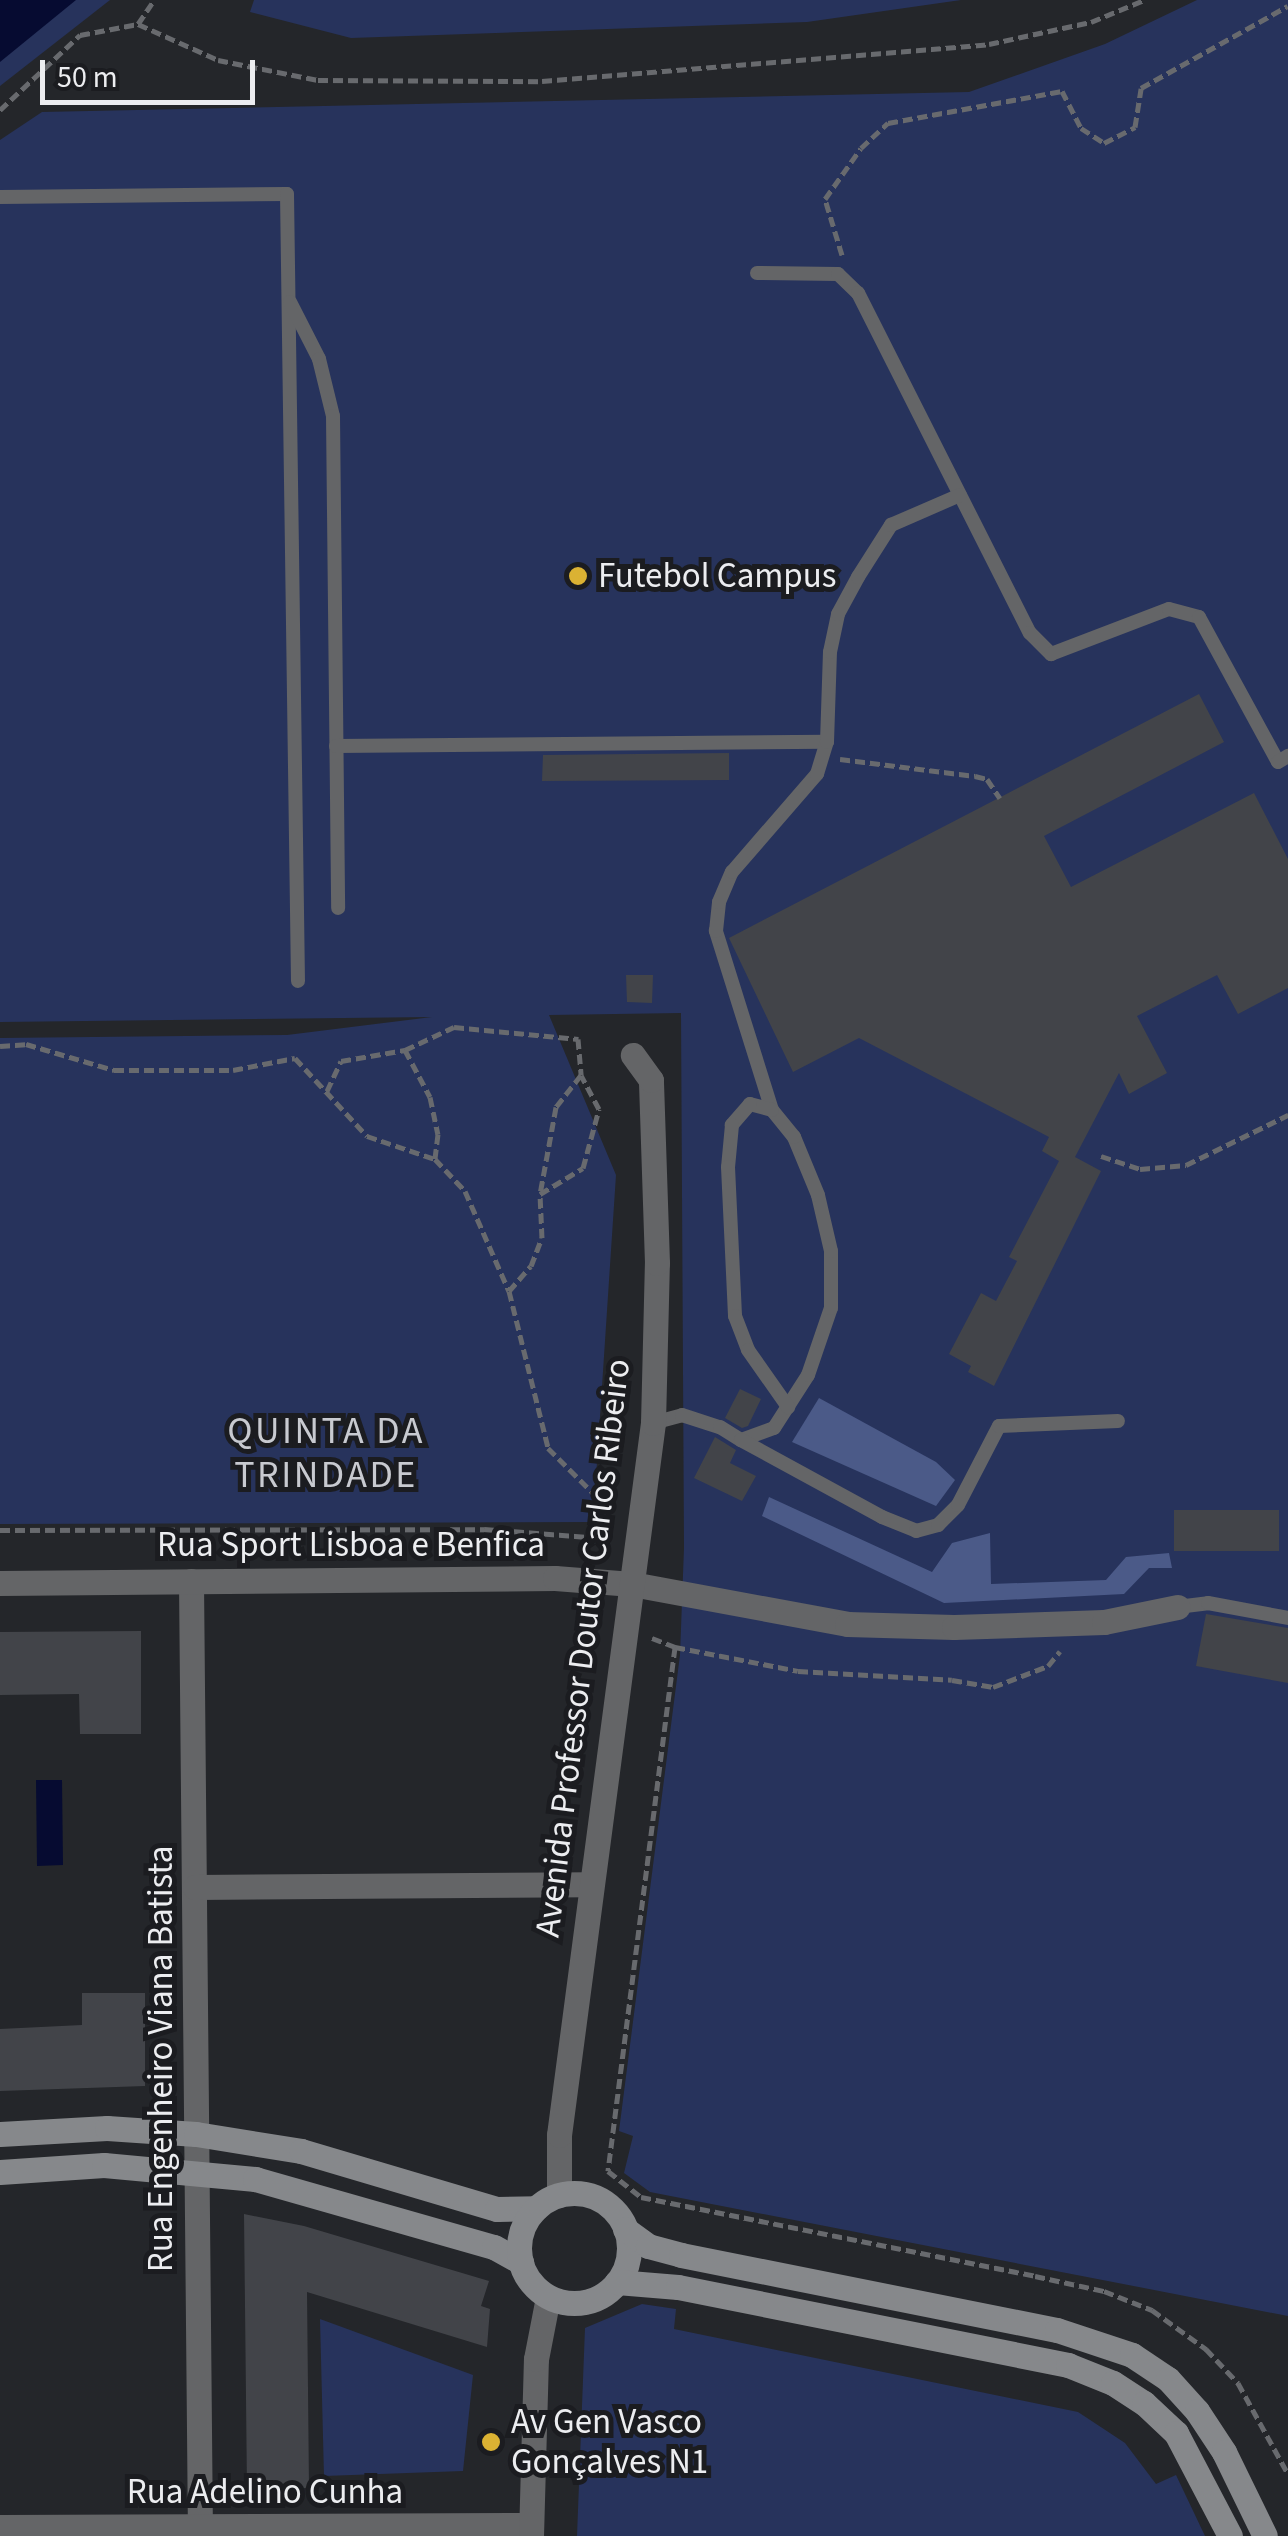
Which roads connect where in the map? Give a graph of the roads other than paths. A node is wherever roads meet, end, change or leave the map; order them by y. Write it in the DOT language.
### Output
graph roads {
  1 [pos="0,198"];
  2 [pos="758,274"];
  3 [pos="289,300"];
  4 [pos="960,496"];
  5 [pos="336,746"];
  6 [pos="824,749"];
  7 [pos="1288,756"];
  8 [pos="338,908"];
  9 [pos="298,981"];
  10 [pos="633,1055"];
  11 [pos="772,1110"];
  12 [pos="788,1407"];
  13 [pos="1118,1421"];
  14 [pos="652,1423"];
  15 [pos="741,1440"];
  16 [pos="191,1581"];
  17 [pos="0,1583"];
  18 [pos="632,1584"];
  19 [pos="1177,1607"];
  20 [pos="1288,1618"];
  21 [pos="590,1884"];
  22 [pos="195,1886"];
  23 [pos="0,2134"];
  24 [pos="196,2134"];
  25 [pos="196,2170"];
  26 [pos="0,2172"];
  27 [pos="559,2195"];
  28 [pos="536,2208"];
  29 [pos="626,2228"];
  30 [pos="520,2262"];
  31 [pos="617,2282"];
  32 [pos="548,2297"];
  33 [pos="0,2527"];
  34 [pos="531,2531"];
  35 [pos="200,2533"];
  36 [pos="1230,2536"];
  37 [pos="1265,2536"];
  1 -- 3 [label="lane"];
  2 -- 4 [label="lane"];
  3 -- 5 [label="lane"];
  3 -- 9 [label="lane"];
  4 -- 6 [label="lane"];
  4 -- 7 [label="lane"];
  5 -- 6 [label="lane"];
  5 -- 8 [label="lane"];
  6 -- 11 [label="lane"];
  10 -- 14 [label="street, Avenida Professor Doutor Carlos Ribeiro"];
  11 -- 12 [label="lane"];
  11 -- 12 [label="lane"];
  12 -- 15 [label="lane"];
  13 -- 15 [label="lane"];
  14 -- 15 [label="lane"];
  14 -- 18 [label="street, Avenida Professor Doutor Carlos Ribeiro"];
  16 -- 17 [label="street, Rua Sport Lisboa e Benfica"];
  16 -- 18 [label="street, Rua Sport Lisboa e Benfica"];
  16 -- 22 [label="street, Rua Engenheiro Viana Batista"];
  18 -- 19 [label="street, Rua Sport Lisboa e Benfica"];
  18 -- 21 [label="street, Avenida Professor Doutor Carlos Ribeiro"];
  19 -- 20 [label="lane"];
  21 -- 22 [label="street"];
  21 -- 27 [label="street, Avenida Professor Doutor Carlos Ribeiro"];
  22 -- 24 [label="street, Rua Engenheiro Viana Batista"];
  23 -- 24 [label="main road"];
  24 -- 25 [label="street, Rua Engenheiro Viana Batista"];
  24 -- 28 [label="main road"];
  25 -- 26 [label="main road"];
  25 -- 30 [label="main road"];
  25 -- 35 [label="street, Rua Engenheiro Viana Batista"];
  27 -- 28 [label="main road"];
  27 -- 29 [label="main road"];
  28 -- 30 [label="main road"];
  29 -- 31 [label="main road"];
  29 -- 37 [label="main road"];
  30 -- 32 [label="main road"];
  31 -- 32 [label="main road"];
  31 -- 36 [label="main road"];
  32 -- 34 [label="street"];
  33 -- 35 [label="street, Rua Adelino Cunha"];
  34 -- 35 [label="street, Rua Adelino Cunha"];
}
